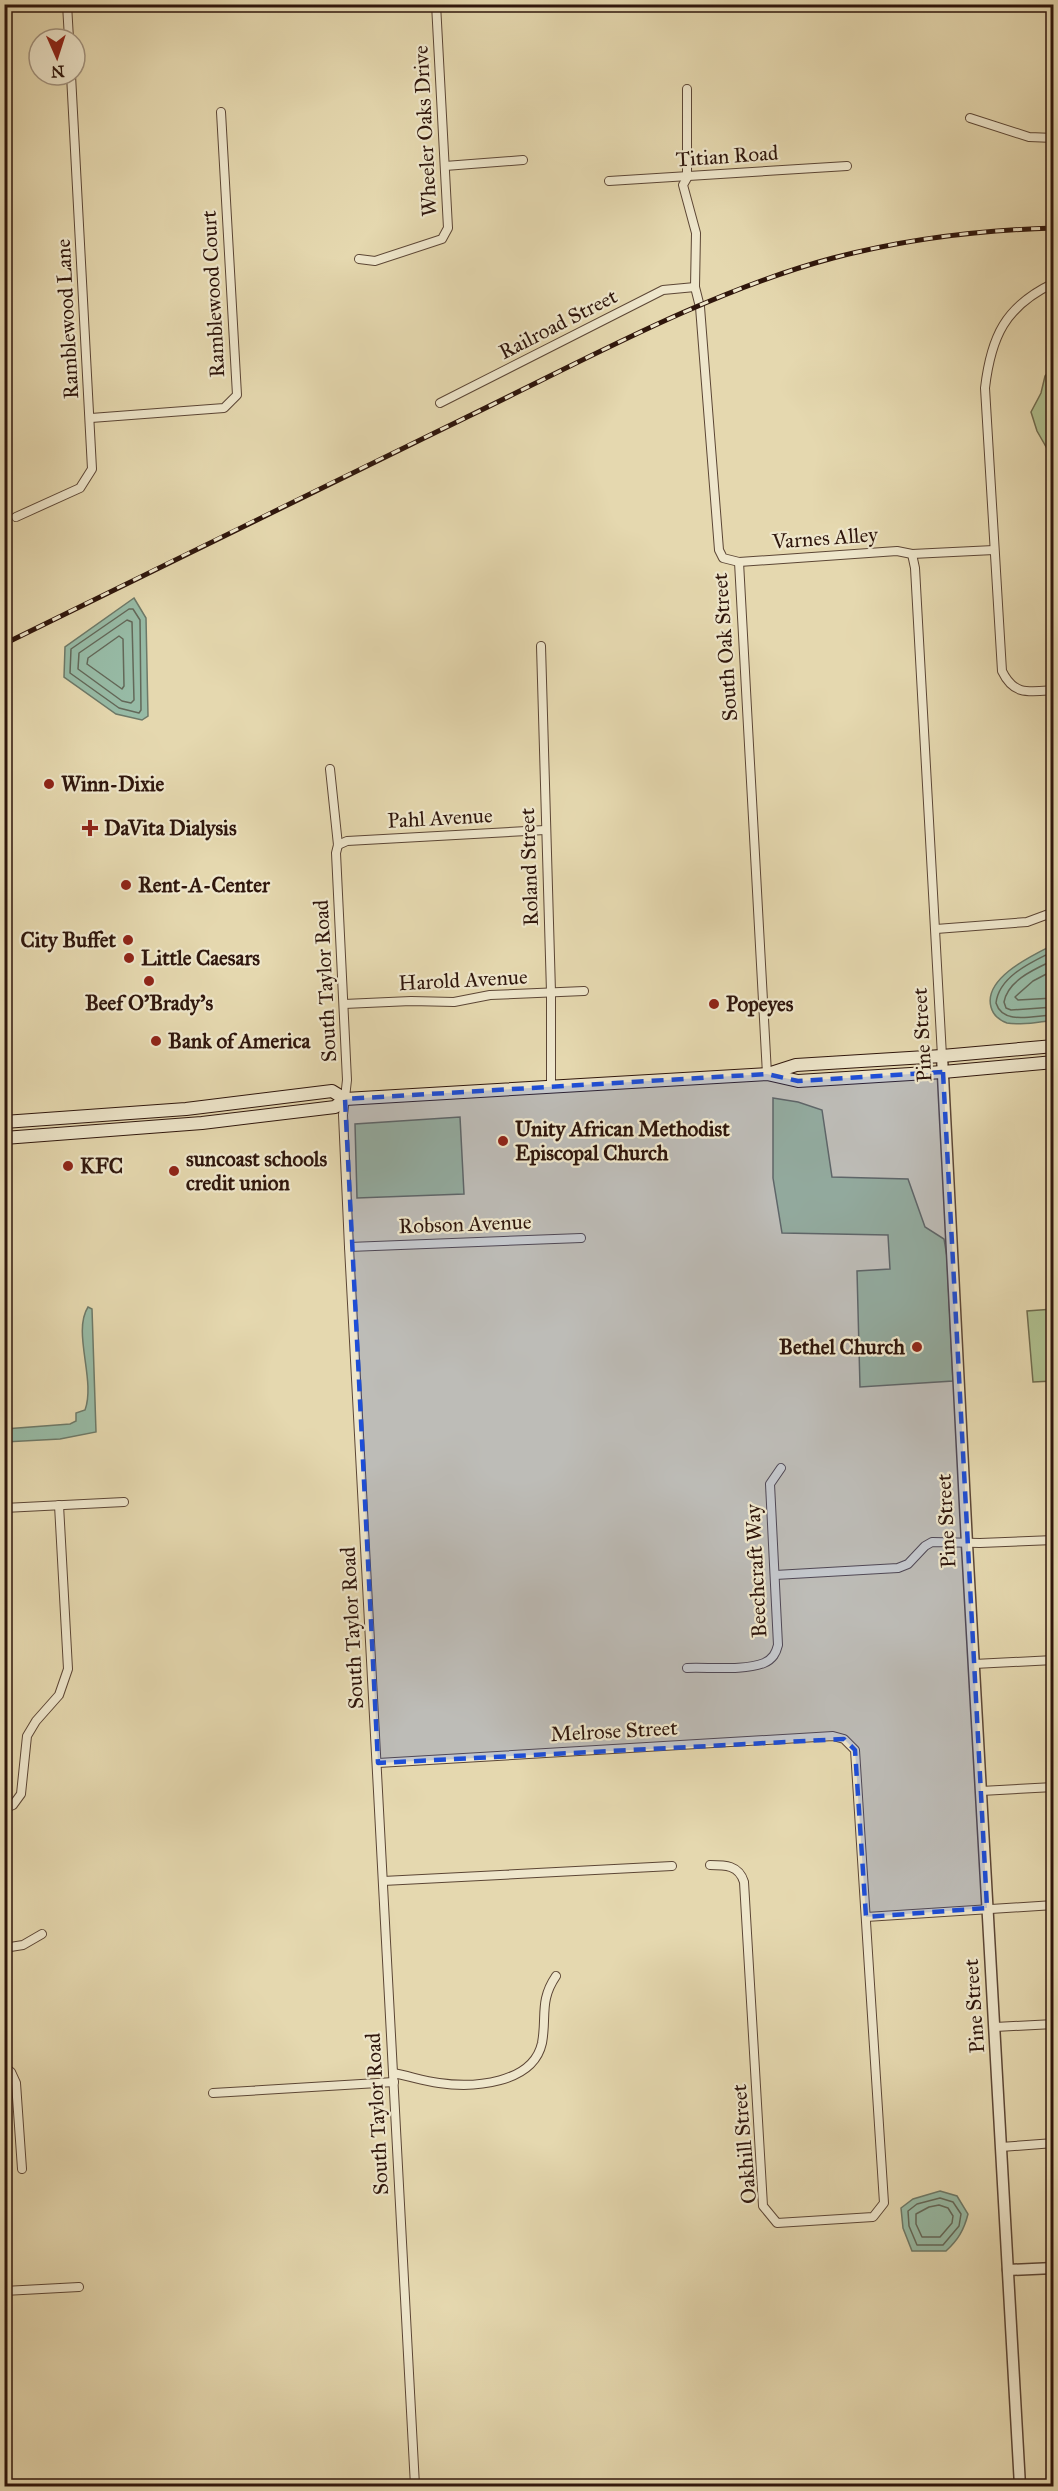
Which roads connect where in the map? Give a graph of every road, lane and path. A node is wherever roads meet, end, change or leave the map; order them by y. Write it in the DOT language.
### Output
graph roads {
  1 [pos="67,4"];
  2 [pos="436,4"];
  3 [pos="68,27"];
  4 [pos="72,87"];
  5 [pos="687,88"];
  6 [pos="221,112"];
  7 [pos="970,118"];
  8 [pos="1053,138"];
  9 [pos="523,160"];
  10 [pos="445,166"];
  11 [pos="847,166"];
  12 [pos="687,178"];
  13 [pos="609,181"];
  14 [pos="359,259"];
  15 [pos="1053,283"];
  16 [pos="695,288"];
  17 [pos="441,404"];
  18 [pos="91,418"];
  19 [pos="16,517"];
  20 [pos="994,550"];
  21 [pos="912,554"];
  22 [pos="739,562"];
  23 [pos="541,646"];
  24 [pos="1053,690"];
  25 [pos="330,769"];
  26 [pos="545,830"];
  27 [pos="338,845"];
  28 [pos="1053,912"];
  29 [pos="936,929"];
  30 [pos="585,991"];
  31 [pos="551,992"];
  32 [pos="344,1004"];
  33 [pos="1053,1046"];
  34 [pos="942,1056"];
  35 [pos="1053,1062"];
  36 [pos="943,1072"];
  37 [pos="767,1074"];
  38 [pos="551,1087"];
  39 [pos="345,1099"];
  40 [pos="4,1122"];
  41 [pos="4,1138"];
  42 [pos="581,1238"];
  43 [pos="349,1247"];
  44 [pos="781,1468"];
  45 [pos="124,1502"];
  46 [pos="59,1505"];
  47 [pos="4,1508"];
  48 [pos="1053,1540"];
  49 [pos="967,1544"];
  50 [pos="775,1575"];
  51 [pos="1053,1660"];
  52 [pos="974,1664"];
  53 [pos="687,1668"];
  54 [pos="850,1743"];
  55 [pos="378,1763"];
  56 [pos="1053,1787"];
  57 [pos="981,1791"];
  58 [pos="4,1809"];
  59 [pos="710,1865"];
  60 [pos="672,1866"];
  61 [pos="383,1881"];
  62 [pos="1053,1905"];
  63 [pos="987,1908"];
  64 [pos="866,1917"];
  65 [pos="42,1934"];
  66 [pos="4,1948"];
  67 [pos="556,1976"];
  68 [pos="1053,2024"];
  69 [pos="995,2027"];
  70 [pos="4,2067"];
  71 [pos="394,2077"];
  72 [pos="213,2093"];
  73 [pos="1053,2143"];
  74 [pos="1001,2146"];
  75 [pos="22,2169"];
  76 [pos="1053,2268"];
  77 [pos="1008,2270"];
  78 [pos="79,2287"];
  79 [pos="4,2291"];
  80 [pos="415,2487"];
  81 [pos="1020,2487"];
  1 -- 3 [label="street"];
  2 -- 10 [label="street, Wheeler Oaks Drive"];
  4 -- 18 [label="street, Ramblewood Lane"];
  5 -- 12 [label="street, South Oak Street"];
  6 -- 18 [label="street, Ramblewood Court"];
  7 -- 8 [label="street"];
  9 -- 10 [label="street"];
  10 -- 14 [label="street, Wheeler Oaks Drive"];
  11 -- 12 [label="street, Titian Road"];
  12 -- 13 [label="street, Titian Road"];
  12 -- 16 [label="street, South Oak Street"];
  15 -- 20 [label="street"];
  16 -- 17 [label="street, Railroad Street"];
  16 -- 22 [label="street, South Oak Street"];
  18 -- 19 [label="street, Ramblewood Lane"];
  20 -- 21 [label="street, Varnes Alley"];
  20 -- 24 [label="street"];
  21 -- 22 [label="street, Varnes Alley"];
  21 -- 29 [label="street, Pine Street"];
  22 -- 37 [label="street, South Oak Street"];
  23 -- 26 [label="street, Roland Street"];
  25 -- 27 [label="street, South Taylor Road"];
  26 -- 27 [label="street, Pahl Avenue"];
  26 -- 31 [label="street, Roland Street"];
  27 -- 32 [label="street, South Taylor Road"];
  28 -- 29 [label="street"];
  29 -- 34 [label="street, Pine Street"];
  30 -- 31 [label="street, Harold Avenue"];
  31 -- 32 [label="street, Harold Avenue"];
  31 -- 38 [label="street, Roland Street"];
  32 -- 39 [label="street, South Taylor Road"];
  33 -- 34 [label="main road"];
  34 -- 36 [label="street, Pine Street"];
  34 -- 37 [label="main road"];
  35 -- 36 [label="main road"];
  36 -- 37 [label="main road"];
  36 -- 49 [label="street, Pine Street"];
  37 -- 38 [label="main road"];
  38 -- 39 [label="main road"];
  39 -- 40 [label="main road"];
  39 -- 41 [label="main road"];
  39 -- 43 [label="street, South Taylor Road"];
  42 -- 43 [label="street, Robson Avenue"];
  43 -- 55 [label="street, South Taylor Road"];
  44 -- 50 [label="street, Beechcraft Way"];
  45 -- 46 [label="street"];
  46 -- 47 [label="street"];
  46 -- 58 [label="street"];
  48 -- 49 [label="street"];
  49 -- 50 [label="street"];
  49 -- 52 [label="street, Pine Street"];
  50 -- 53 [label="street, Beechcraft Way"];
  51 -- 52 [label="street"];
  52 -- 57 [label="street, Pine Street"];
  54 -- 55 [label="street, Melrose Street"];
  54 -- 64 [label="street, Oakhill Street"];
  55 -- 61 [label="street, South Taylor Road"];
  56 -- 57 [label="street"];
  57 -- 63 [label="street, Pine Street"];
  59 -- 64 [label="street, Oakhill Street"];
  60 -- 61 [label="street"];
  61 -- 71 [label="street, South Taylor Road"];
  62 -- 63 [label="street"];
  63 -- 64 [label="street"];
  63 -- 69 [label="street, Pine Street"];
  65 -- 66 [label="street"];
  67 -- 71 [label="street"];
  68 -- 69 [label="street"];
  69 -- 74 [label="street, Pine Street"];
  70 -- 75 [label="street"];
  71 -- 72 [label="street"];
  71 -- 80 [label="street, South Taylor Road"];
  73 -- 74 [label="street"];
  74 -- 77 [label="street, Pine Street"];
  76 -- 77 [label="street"];
  77 -- 81 [label="street, Pine Street"];
  78 -- 79 [label="street"];
}
